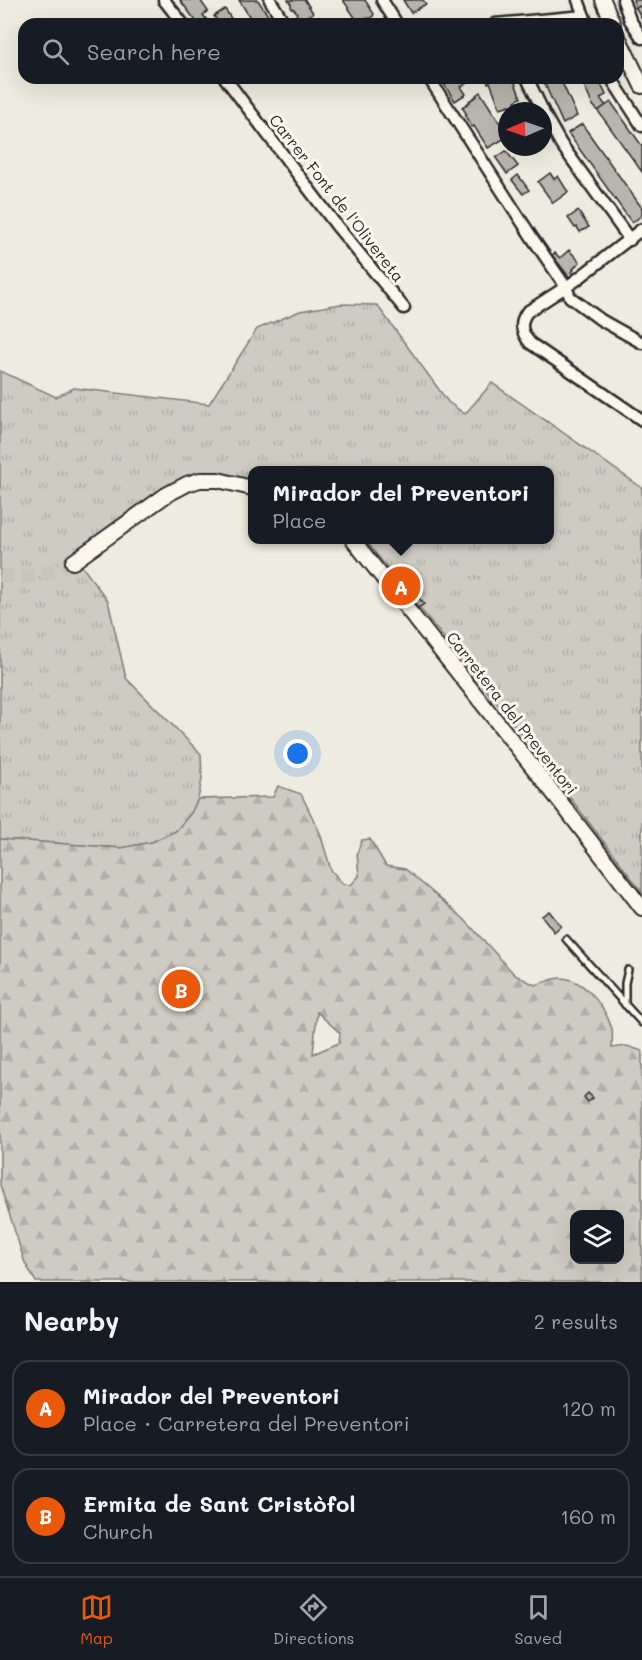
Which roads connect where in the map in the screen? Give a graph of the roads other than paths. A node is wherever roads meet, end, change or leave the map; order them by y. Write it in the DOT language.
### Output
graph roads {
  1 [pos="164,0"];
  2 [pos="270,0"];
  3 [pos="382,0"];
  4 [pos="578,0"];
  5 [pos="603,0"];
  6 [pos="623,0"];
  7 [pos="178,18"];
  8 [pos="281,18"];
  9 [pos="393,18"];
  10 [pos="584,18"];
  11 [pos="610,18"];
  12 [pos="642,38"];
  13 [pos="624,49"];
  14 [pos="641,82"];
  15 [pos="230,84"];
  16 [pos="433,84"];
  17 [pos="530,84"];
  18 [pos="615,84"];
  19 [pos="539,102"];
  20 [pos="642,126"];
  21 [pos="552,128"];
  22 [pos="642,229"];
  23 [pos="630,240"];
  24 [pos="566,287"];
  25 [pos="404,308"];
  26 [pos="642,343"];
  27 [pos="642,420"];
  28 [pos="248,487"];
  29 [pos="356,544"];
  30 [pos="73,562"];
  31 [pos="642,908"];
  32 [pos="566,939"];
  33 [pos="628,970"];
  34 [pos="625,1005"];
  35 [pos="642,1023"];
  1 -- 7 [label="street"];
  2 -- 8 [label="street"];
  3 -- 9 [label="street"];
  4 -- 10 [label="street"];
  5 -- 11 [label="street"];
  6 -- 12 [label="street"];
  13 -- 14 [label="street"];
  15 -- 25 [label="street, Carrer Font de l'Olivereta"];
  16 -- 24 [label="street"];
  17 -- 19 [label="street"];
  18 -- 20 [label="street"];
  21 -- 23 [label="street"];
  22 -- 23 [label="street"];
  23 -- 24 [label="street"];
  24 -- 26 [label="street"];
  24 -- 27 [label="street"];
  28 -- 30 [label="street"];
  29 -- 31 [label="street, Carretera del Preventori"];
  32 -- 34 [label="lane"];
  33 -- 34 [label="lane"];
  34 -- 35 [label="lane"];
}
